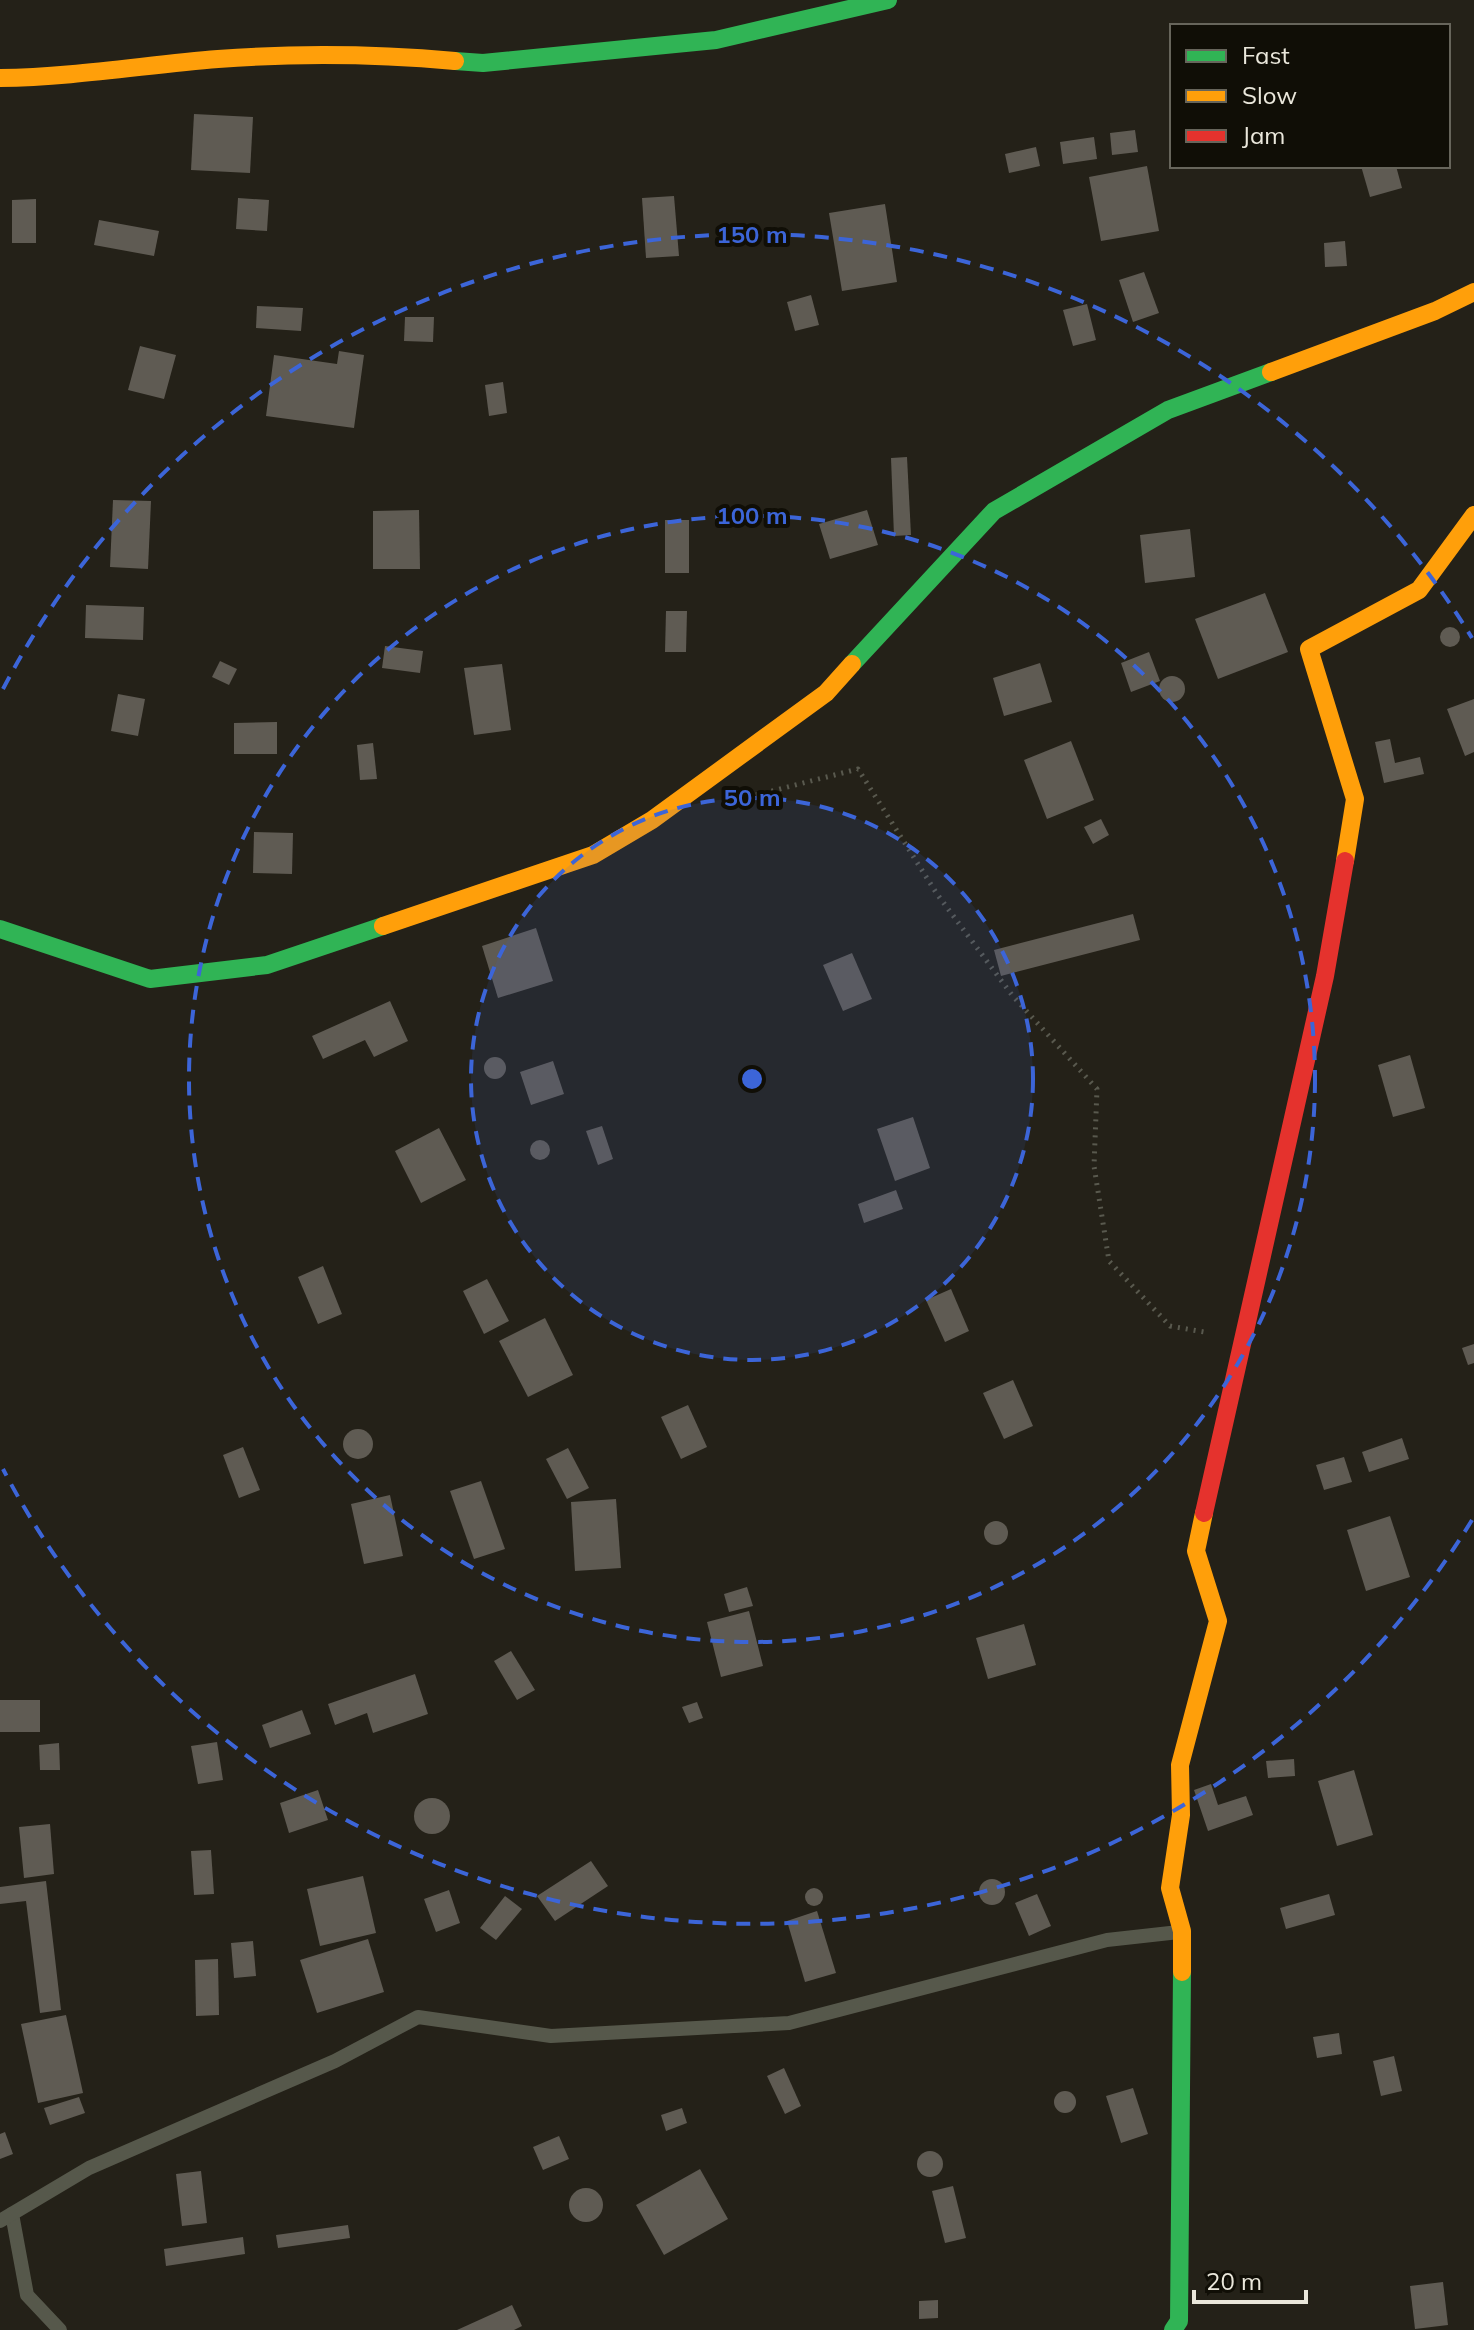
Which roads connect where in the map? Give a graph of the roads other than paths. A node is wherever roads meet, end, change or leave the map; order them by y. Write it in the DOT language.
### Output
graph roads {
  1 [pos="888,0"];
  2 [pos="0,78"];
  3 [pos="1474,292"];
  4 [pos="1474,515"];
  5 [pos="0,929"];
  6 [pos="1182,1931"];
  7 [pos="6,2218"];
  8 [pos="60,2330"];
  9 [pos="1173,2330"];
  1 -- 2 [label="street"];
  3 -- 5 [label="street"];
  4 -- 6 [label="street"];
  6 -- 7 [label="lane"];
  6 -- 9 [label="street"];
  7 -- 8 [label="lane"];
}
